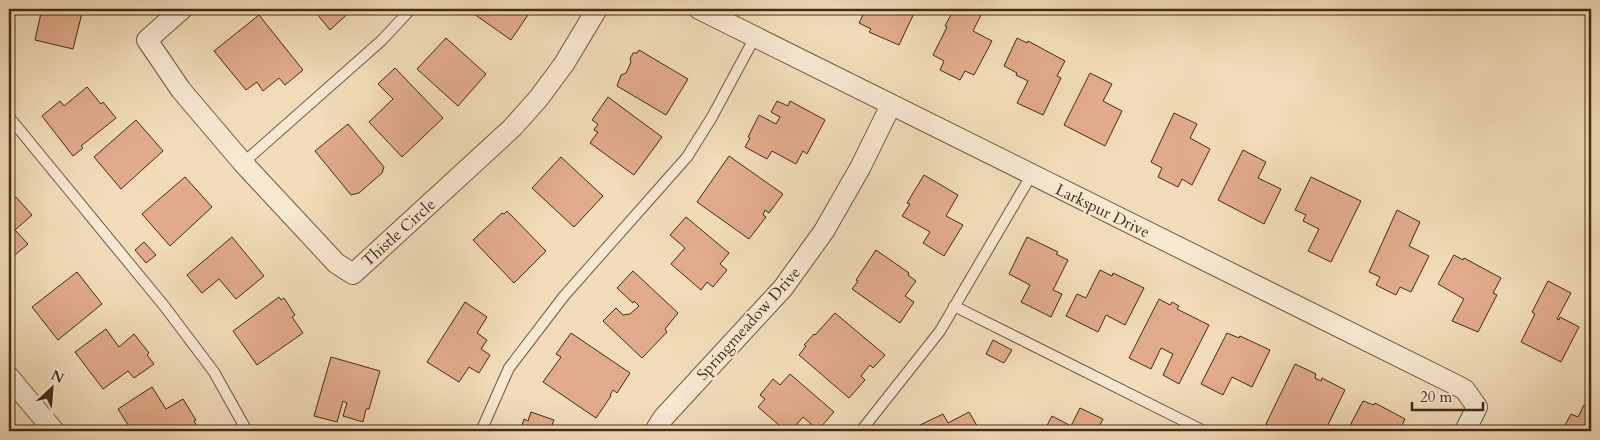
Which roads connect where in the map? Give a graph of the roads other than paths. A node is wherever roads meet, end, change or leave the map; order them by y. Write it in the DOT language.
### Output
graph roads {
  1 [pos="182,9"];
  2 [pos="410,9"];
  3 [pos="597,9"];
  4 [pos="699,9"];
  5 [pos="755,37"];
  6 [pos="891,105"];
  7 [pos="9,117"];
  8 [pos="243,163"];
  9 [pos="1032,174"];
  10 [pos="954,306"];
  11 [pos="9,377"];
  12 [pos="54,431"];
  13 [pos="247,431"];
  14 [pos="481,431"];
  15 [pos="655,431"];
  16 [pos="861,431"];
  17 [pos="1204,431"];
  18 [pos="1465,431"];
  1 -- 8 [label="street, Thistle Circle"];
  2 -- 8 [label="lane"];
  3 -- 8 [label="street, Thistle Circle"];
  4 -- 5 [label="street, Larkspur Drive"];
  5 -- 6 [label="street, Larkspur Drive"];
  5 -- 14 [label="lane"];
  6 -- 9 [label="street, Larkspur Drive"];
  6 -- 15 [label="street, Springmeadow Drive"];
  7 -- 13 [label="lane"];
  9 -- 10 [label="lane"];
  9 -- 18 [label="street, Larkspur Drive"];
  10 -- 16 [label="lane"];
  10 -- 17 [label="lane"];
  11 -- 12 [label="street"];
}
